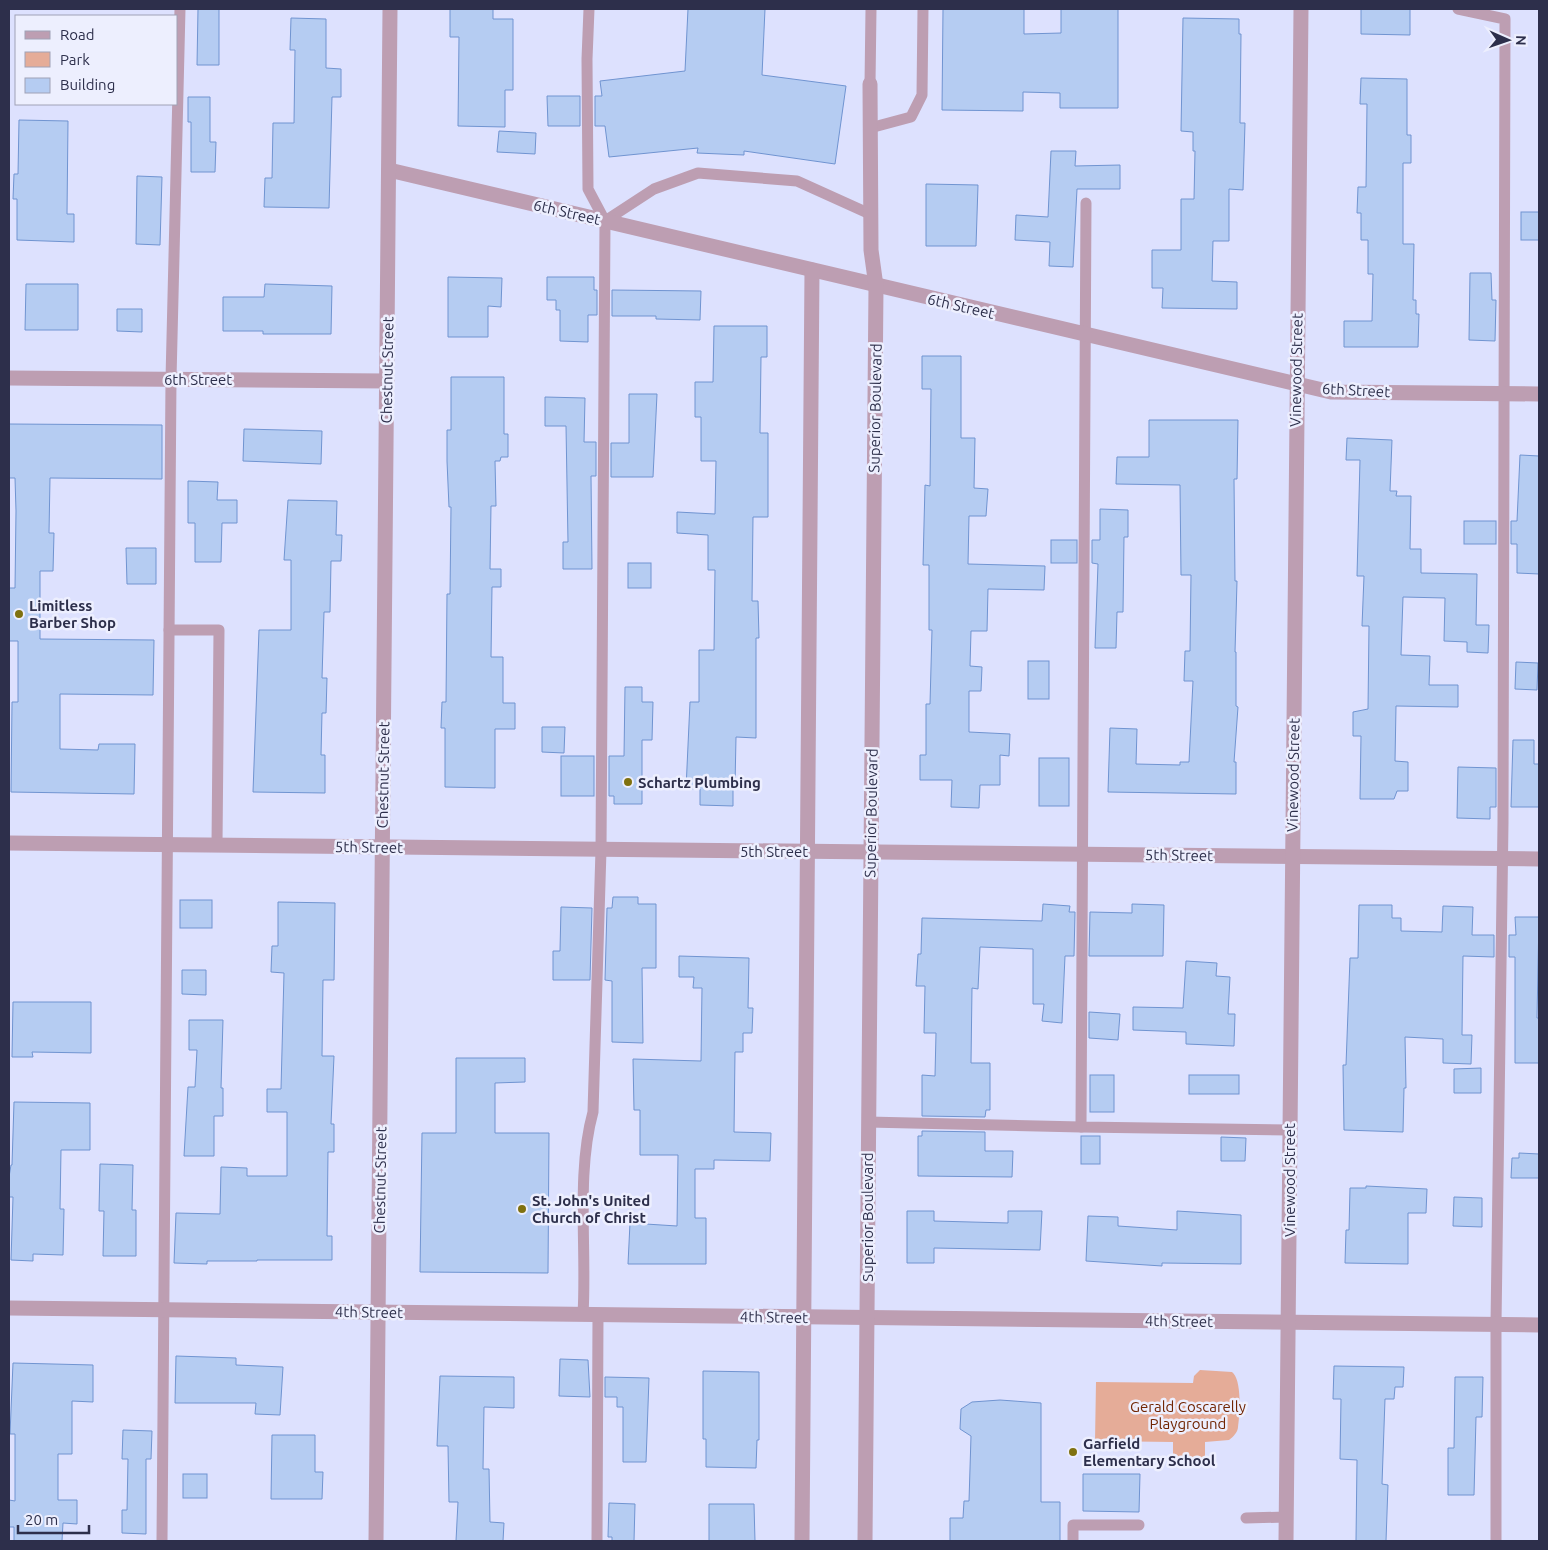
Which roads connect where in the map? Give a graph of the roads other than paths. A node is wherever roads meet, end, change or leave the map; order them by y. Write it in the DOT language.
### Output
graph roads {
  1 [pos="180,9"];
  2 [pos="390,9"];
  3 [pos="589,9"];
  4 [pos="871,9"];
  5 [pos="923,9"];
  6 [pos="1301,9"];
  7 [pos="1458,9"];
  8 [pos="870,84"];
  9 [pos="178,91"];
  10 [pos="178,105"];
  11 [pos="870,128"];
  12 [pos="389,170"];
  13 [pos="1086,203"];
  14 [pos="870,214"];
  15 [pos="606,221"];
  16 [pos="812,270"];
  17 [pos="876,286"];
  18 [pos="1084,334"];
  19 [pos="9,378"];
  20 [pos="171,379"];
  21 [pos="387,381"];
  22 [pos="1296,384"];
  23 [pos="1506,393"];
  24 [pos="1539,394"];
  25 [pos="169,630"];
  26 [pos="9,843"];
  27 [pos="167,844"];
  28 [pos="217,845"];
  29 [pos="383,847"];
  30 [pos="601,850"];
  31 [pos="806,851"];
  32 [pos="870,852"];
  33 [pos="1083,854"];
  34 [pos="1292,856"];
  35 [pos="1503,859"];
  36 [pos="1539,859"];
  37 [pos="868,1122"];
  38 [pos="1081,1127"];
  39 [pos="1290,1130"];
  40 [pos="9,1308"];
  41 [pos="163,1310"];
  42 [pos="378,1312"];
  43 [pos="583,1314"];
  44 [pos="598,1314"];
  45 [pos="804,1317"];
  46 [pos="867,1318"];
  47 [pos="1288,1322"];
  48 [pos="1496,1324"];
  49 [pos="1539,1325"];
  50 [pos="1286,1517"];
  51 [pos="1246,1518"];
  52 [pos="1139,1525"];
  53 [pos="162,1541"];
  54 [pos="376,1541"];
  55 [pos="597,1541"];
  56 [pos="802,1541"];
  57 [pos="865,1541"];
  58 [pos="1073,1541"];
  59 [pos="1286,1541"];
  60 [pos="1496,1541"];
  1 -- 9 [label="lane"];
  2 -- 12 [label="street, Chestnut Street"];
  3 -- 15 [label="lane"];
  4 -- 8 [label="lane"];
  5 -- 11 [label="lane"];
  6 -- 22 [label="street, Vinewood Street"];
  7 -- 23 [label="lane"];
  8 -- 11 [label="street, Superior Boulevard"];
  10 -- 20 [label="lane"];
  11 -- 14 [label="street, Superior Boulevard"];
  12 -- 15 [label="street, 6th Street"];
  12 -- 21 [label="street, Chestnut Street"];
  13 -- 18 [label="lane"];
  14 -- 15 [label="lane"];
  14 -- 17 [label="street, Superior Boulevard"];
  15 -- 16 [label="street, 6th Street"];
  15 -- 30 [label="lane"];
  16 -- 17 [label="street, 6th Street"];
  16 -- 31 [label="street"];
  17 -- 18 [label="street, 6th Street"];
  17 -- 32 [label="street, Superior Boulevard"];
  18 -- 22 [label="street, 6th Street"];
  18 -- 33 [label="lane"];
  19 -- 20 [label="street, 6th Street"];
  20 -- 21 [label="street, 6th Street"];
  20 -- 25 [label="lane"];
  21 -- 29 [label="street, Chestnut Street"];
  22 -- 23 [label="street, 6th Street"];
  22 -- 34 [label="street, Vinewood Street"];
  23 -- 24 [label="street, 6th Street"];
  23 -- 35 [label="lane"];
  25 -- 27 [label="lane"];
  25 -- 28 [label="lane"];
  26 -- 27 [label="street, 5th Street"];
  27 -- 28 [label="street, 5th Street"];
  27 -- 41 [label="lane"];
  28 -- 29 [label="street, 5th Street"];
  29 -- 30 [label="street, 5th Street"];
  29 -- 42 [label="street, Chestnut Street"];
  30 -- 31 [label="street, 5th Street"];
  30 -- 43 [label="lane"];
  31 -- 32 [label="street, 5th Street"];
  31 -- 45 [label="street"];
  32 -- 33 [label="street, 5th Street"];
  32 -- 37 [label="street, Superior Boulevard"];
  33 -- 34 [label="street, 5th Street"];
  33 -- 38 [label="lane"];
  34 -- 35 [label="street, 5th Street"];
  34 -- 39 [label="street, Vinewood Street"];
  35 -- 36 [label="street, 5th Street"];
  35 -- 48 [label="lane"];
  37 -- 38 [label="lane"];
  37 -- 46 [label="street, Superior Boulevard"];
  38 -- 39 [label="lane"];
  39 -- 47 [label="street, Vinewood Street"];
  40 -- 41 [label="street, 4th Street"];
  41 -- 42 [label="street, 4th Street"];
  41 -- 53 [label="lane"];
  42 -- 43 [label="street, 4th Street"];
  42 -- 54 [label="street, Chestnut Street"];
  43 -- 44 [label="street, 4th Street"];
  44 -- 45 [label="street, 4th Street"];
  44 -- 55 [label="lane"];
  45 -- 46 [label="street, 4th Street"];
  45 -- 56 [label="street"];
  46 -- 47 [label="street, 4th Street"];
  46 -- 57 [label="street, Superior Boulevard"];
  47 -- 48 [label="street, 4th Street"];
  47 -- 50 [label="street, Vinewood Street"];
  48 -- 49 [label="street, 4th Street"];
  48 -- 60 [label="lane"];
  50 -- 51 [label="lane"];
  50 -- 59 [label="street, Vinewood Street"];
  52 -- 58 [label="lane"];
}
